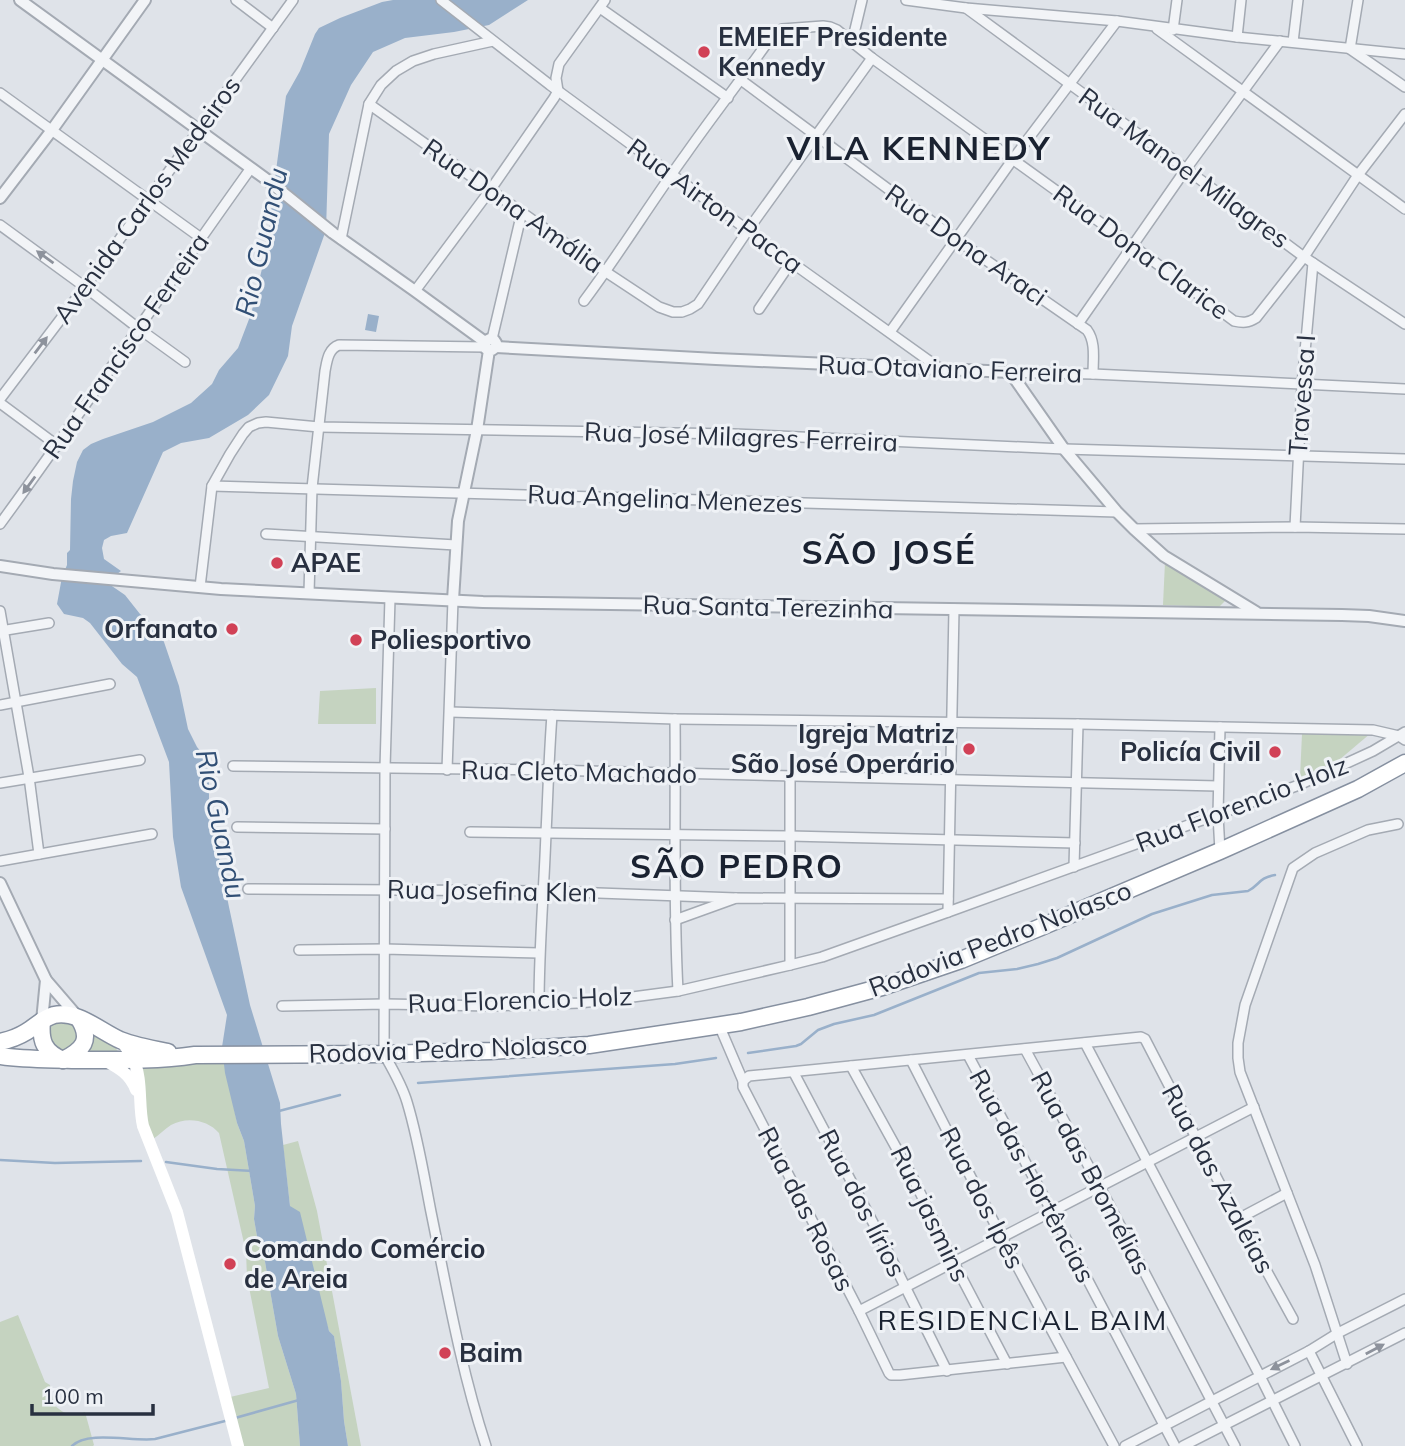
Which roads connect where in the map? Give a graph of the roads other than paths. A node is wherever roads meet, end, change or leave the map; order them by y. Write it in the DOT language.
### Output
graph roads {
  1 [pos="20,0"];
  2 [pos="145,0"];
  3 [pos="236,0"];
  4 [pos="293,0"];
  5 [pos="441,0"];
  6 [pos="862,0"];
  7 [pos="906,0"];
  8 [pos="1177,0"];
  9 [pos="1241,0"];
  10 [pos="1298,0"];
  11 [pos="1358,0"];
  12 [pos="603,4"];
  13 [pos="966,8"];
  14 [pos="1117,21"];
  15 [pos="1154,27"];
  16 [pos="272,28"];
  17 [pos="1173,30"];
  18 [pos="1237,37"];
  19 [pos="493,41"];
  20 [pos="1280,41"];
  21 [pos="852,42"];
  22 [pos="1293,42"];
  23 [pos="1350,49"];
  24 [pos="1405,54"];
  25 [pos="872,58"];
  26 [pos="103,60"];
  27 [pos="741,80"];
  28 [pos="1069,83"];
  29 [pos="1405,87"];
  30 [pos="558,91"];
  31 [pos="1244,91"];
  32 [pos="0,93"];
  33 [pos="728,98"];
  34 [pos="369,104"];
  35 [pos="1405,114"];
  36 [pos="52,130"];
  37 [pos="198,131"];
  38 [pos="815,136"];
  39 [pos="1013,159"];
  40 [pos="251,168"];
  41 [pos="1186,169"];
  42 [pos="671,174"];
  43 [pos="1358,175"];
  44 [pos="491,189"];
  45 [pos="0,198"];
  46 [pos="148,199"];
  47 [pos="1405,209"];
  48 [pos="522,212"];
  49 [pos="0,225"];
  50 [pos="748,230"];
  51 [pos="337,236"];
  52 [pos="201,238"];
  53 [pos="957,240"];
  54 [pos="1133,246"];
  55 [pos="1304,257"];
  56 [pos="791,262"];
  57 [pos="1313,263"];
  58 [pos="606,272"];
  59 [pos="85,286"];
  60 [pos="415,291"];
  61 [pos="584,301"];
  62 [pos="759,309"];
  63 [pos="1078,324"];
  64 [pos="1405,324"];
  65 [pos="138,328"];
  66 [pos="890,332"];
  67 [pos="489,345"];
  68 [pos="185,362"];
  69 [pos="939,368"];
  70 [pos="1010,372"];
  71 [pos="1093,374"];
  72 [pos="1302,385"];
  73 [pos="1405,389"];
  74 [pos="0,401"];
  75 [pos="319,427"];
  76 [pos="477,430"];
  77 [pos="58,446"];
  78 [pos="1065,449"];
  79 [pos="1298,456"];
  80 [pos="1405,460"];
  81 [pos="212,486"];
  82 [pos="312,488"];
  83 [pos="464,493"];
  84 [pos="1117,512"];
  85 [pos="0,524"];
  86 [pos="1295,527"];
  87 [pos="1134,529"];
  88 [pos="1405,529"];
  89 [pos="266,534"];
  90 [pos="310,538"];
  91 [pos="456,545"];
  92 [pos="0,566"];
  93 [pos="200,587"];
  94 [pos="309,593"];
  95 [pos="390,598"];
  96 [pos="1233,599"];
  97 [pos="453,600"];
  98 [pos="954,610"];
  99 [pos="0,611"];
  100 [pos="1258,613"];
  101 [pos="1225,614"];
  102 [pos="1405,621"];
  103 [pos="48,623"];
  104 [pos="1,631"];
  105 [pos="110,684"];
  106 [pos="16,702"];
  107 [pos="0,705"];
  108 [pos="450,712"];
  109 [pos="552,715"];
  110 [pos="675,719"];
  111 [pos="953,722"];
  112 [pos="1078,724"];
  113 [pos="1220,727"];
  114 [pos="1403,736"];
  115 [pos="140,760"];
  116 [pos="1405,763"];
  117 [pos="233,766"];
  118 [pos="385,768"];
  119 [pos="447,770"];
  120 [pos="547,770"];
  121 [pos="676,773"];
  122 [pos="29,777"];
  123 [pos="790,777"];
  124 [pos="950,779"];
  125 [pos="0,783"];
  126 [pos="1076,783"];
  127 [pos="1218,786"];
  128 [pos="1218,815"];
  129 [pos="1398,824"];
  130 [pos="237,827"];
  131 [pos="385,829"];
  132 [pos="470,832"];
  133 [pos="546,832"];
  134 [pos="152,834"];
  135 [pos="676,835"];
  136 [pos="790,836"];
  137 [pos="949,840"];
  138 [pos="1075,843"];
  139 [pos="1220,851"];
  140 [pos="39,854"];
  141 [pos="0,861"];
  142 [pos="1074,867"];
  143 [pos="0,883"];
  144 [pos="248,889"];
  145 [pos="383,890"];
  146 [pos="543,891"];
  147 [pos="675,896"];
  148 [pos="789,897"];
  149 [pos="736,898"];
  150 [pos="948,899"];
  151 [pos="948,912"];
  152 [pos="675,920"];
  153 [pos="384,949"];
  154 [pos="299,950"];
  155 [pos="539,953"];
  156 [pos="790,965"];
  157 [pos="46,980"];
  158 [pos="677,991"];
  159 [pos="385,1004"];
  160 [pos="539,1004"];
  161 [pos="282,1006"];
  162 [pos="79,1018"];
  163 [pos="43,1021"];
  164 [pos="719,1025"];
  165 [pos="121,1040"];
  166 [pos="0,1042"];
  167 [pos="1085,1044"];
  168 [pos="1025,1049"];
  169 [pos="384,1054"];
  170 [pos="197,1055"];
  171 [pos="968,1055"];
  172 [pos="0,1056"];
  173 [pos="63,1060"];
  174 [pos="104,1060"];
  175 [pos="134,1060"];
  176 [pos="911,1060"];
  177 [pos="851,1066"];
  178 [pos="794,1073"];
  179 [pos="743,1081"];
  180 [pos="139,1097"];
  181 [pos="1254,1107"];
  182 [pos="1196,1137"];
  183 [pos="1148,1162"];
  184 [pos="1100,1187"];
  185 [pos="1287,1193"];
  186 [pos="1052,1212"];
  187 [pos="1238,1219"];
  188 [pos="1002,1238"];
  189 [pos="954,1263"];
  190 [pos="905,1287"];
  191 [pos="1405,1299"];
  192 [pos="859,1311"];
  193 [pos="1293,1319"];
  194 [pos="1338,1333"];
  195 [pos="1405,1334"];
  196 [pos="1309,1351"];
  197 [pos="1066,1357"];
  198 [pos="1007,1364"];
  199 [pos="1347,1364"];
  200 [pos="947,1371"];
  201 [pos="1320,1375"];
  202 [pos="1259,1376"];
  203 [pos="1212,1401"];
  204 [pos="1272,1401"];
  205 [pos="1224,1424"];
  206 [pos="1164,1425"];
  207 [pos="238,1446"];
  208 [pos="486,1446"];
  209 [pos="1114,1446"];
  210 [pos="1125,1446"];
  211 [pos="1175,1446"];
  212 [pos="1183,1446"];
  213 [pos="1236,1446"];
  214 [pos="1295,1446"];
  215 [pos="1357,1446"];
  1 -- 26 [label="street"];
  2 -- 26 [label="street"];
  3 -- 16 [label="street"];
  4 -- 16 [label="street, Avenida Carlos Medeiros"];
  5 -- 19 [label="street, Rua Airton Pacca"];
  6 -- 21 [label="street"];
  7 -- 13 [label="street"];
  8 -- 17 [label="street"];
  9 -- 18 [label="street"];
  10 -- 22 [label="street"];
  11 -- 23 [label="street"];
  12 -- 30 [label="street"];
  12 -- 33 [label="street"];
  13 -- 14 [label="street"];
  13 -- 28 [label="street, Rua Manoel Milagres"];
  14 -- 15 [label="street"];
  14 -- 28 [label="street"];
  15 -- 17 [label="street"];
  15 -- 31 [label="street"];
  16 -- 37 [label="street, Avenida Carlos Medeiros"];
  17 -- 18 [label="street"];
  18 -- 20 [label="street"];
  19 -- 30 [label="street, Rua Airton Pacca"];
  19 -- 34 [label="street"];
  20 -- 22 [label="street"];
  20 -- 31 [label="street"];
  21 -- 25 [label="street, Rua Dona Clarice"];
  21 -- 27 [label="street, Rua Dona Clarice"];
  22 -- 23 [label="street"];
  23 -- 24 [label="street"];
  23 -- 29 [label="street"];
  25 -- 38 [label="street"];
  25 -- 39 [label="street, Rua Dona Clarice"];
  26 -- 36 [label="street"];
  26 -- 37 [label="street"];
  27 -- 33 [label="street"];
  27 -- 38 [label="street, Rua Dona Araci"];
  28 -- 39 [label="street"];
  28 -- 41 [label="street, Rua Manoel Milagres"];
  30 -- 42 [label="street, Rua Airton Pacca"];
  30 -- 44 [label="street"];
  31 -- 41 [label="street"];
  31 -- 43 [label="street"];
  32 -- 36 [label="street"];
  33 -- 42 [label="street"];
  34 -- 44 [label="street, Rua Dona Amália"];
  34 -- 51 [label="street"];
  35 -- 43 [label="street"];
  36 -- 45 [label="street"];
  36 -- 46 [label="street"];
  37 -- 40 [label="street"];
  37 -- 46 [label="street, Avenida Carlos Medeiros"];
  38 -- 50 [label="street"];
  38 -- 53 [label="street, Rua Dona Araci"];
  39 -- 53 [label="street"];
  39 -- 54 [label="street, Rua Dona Clarice"];
  40 -- 51 [label="street"];
  40 -- 52 [label="street, Rua Francisco Ferreira"];
  41 -- 54 [label="street"];
  41 -- 55 [label="street, Rua Manoel Milagres"];
  42 -- 50 [label="street, Rua Airton Pacca"];
  42 -- 58 [label="street"];
  43 -- 47 [label="street"];
  43 -- 55 [label="street"];
  44 -- 48 [label="street, Rua Dona Amália"];
  44 -- 60 [label="street"];
  46 -- 52 [label="street"];
  46 -- 59 [label="street, Avenida Carlos Medeiros"];
  48 -- 58 [label="street, Rua Dona Amália"];
  48 -- 67 [label="street"];
  59 -- 49 [label="street, one-way"];
  50 -- 56 [label="street, Rua Airton Pacca"];
  50 -- 58 [label="street, Rua Dona Amália"];
  51 -- 60 [label="street"];
  52 -- 65 [label="street, Rua Francisco Ferreira"];
  53 -- 63 [label="street, Rua Dona Araci"];
  53 -- 66 [label="street"];
  54 -- 55 [label="street, Rua Dona Clarice"];
  54 -- 63 [label="street"];
  55 -- 57 [label="street, Rua Manoel Milagres"];
  56 -- 62 [label="street"];
  56 -- 66 [label="street, Rua Airton Pacca"];
  57 -- 64 [label="street, Rua Manoel Milagres"];
  57 -- 72 [label="street, Travessa I"];
  58 -- 61 [label="street"];
  59 -- 65 [label="street"];
  74 -- 59 [label="street, Avenida Carlos Medeiros, one-way"];
  60 -- 67 [label="street"];
  63 -- 71 [label="street, Rua Dona Araci"];
  65 -- 68 [label="street"];
  65 -- 77 [label="street, Rua Francisco Ferreira"];
  66 -- 69 [label="street, Rua Airton Pacca"];
  67 -- 69 [label="street, Rua Otaviano Ferreira"];
  67 -- 75 [label="street, Rua Otaviano Ferreira"];
  67 -- 76 [label="street"];
  69 -- 70 [label="street, Rua Otaviano Ferreira"];
  70 -- 71 [label="street, Rua Otaviano Ferreira"];
  70 -- 78 [label="street"];
  71 -- 72 [label="street, Rua Otaviano Ferreira"];
  72 -- 73 [label="street, Rua Otaviano Ferreira"];
  72 -- 79 [label="street, Travessa I"];
  74 -- 77 [label="street"];
  75 -- 76 [label="street, Rua José Milagres Ferreira"];
  75 -- 81 [label="street, Rua José Milagres Ferreira"];
  75 -- 82 [label="street"];
  76 -- 78 [label="street, Rua José Milagres Ferreira"];
  76 -- 83 [label="street"];
  77 -- 85 [label="street, Rua Francisco Ferreira, one-way"];
  78 -- 79 [label="street, Rua José Milagres Ferreira"];
  78 -- 84 [label="street"];
  79 -- 80 [label="street, Rua José Milagres Ferreira"];
  79 -- 86 [label="street, Travessa I"];
  81 -- 82 [label="street, Rua Angelina Menezes"];
  81 -- 93 [label="street, Rua José Milagres Ferreira"];
  82 -- 83 [label="street, Rua Angelina Menezes"];
  82 -- 90 [label="street"];
  83 -- 84 [label="street, Rua Angelina Menezes"];
  83 -- 91 [label="street"];
  84 -- 87 [label="street"];
  86 -- 87 [label="street"];
  86 -- 88 [label="street"];
  87 -- 96 [label="street"];
  89 -- 90 [label="street"];
  90 -- 91 [label="street"];
  90 -- 94 [label="street"];
  91 -- 97 [label="street"];
  92 -- 93 [label="street, Rua Santa Terezinha"];
  93 -- 94 [label="street, Rua Santa Terezinha"];
  94 -- 95 [label="street, Rua Santa Terezinha"];
  95 -- 97 [label="street, Rua Santa Terezinha"];
  95 -- 118 [label="street"];
  96 -- 100 [label="street"];
  96 -- 101 [label="street"];
  97 -- 98 [label="street, Rua Santa Terezinha"];
  97 -- 108 [label="street"];
  98 -- 101 [label="street, Rua Santa Terezinha"];
  98 -- 111 [label="street"];
  99 -- 104 [label="street"];
  100 -- 101 [label="street, Rua Santa Terezinha"];
  100 -- 102 [label="street, Rua Santa Terezinha"];
  103 -- 104 [label="street"];
  104 -- 106 [label="street"];
  105 -- 106 [label="street"];
  106 -- 107 [label="street"];
  106 -- 122 [label="street"];
  108 -- 109 [label="street"];
  108 -- 119 [label="street"];
  109 -- 110 [label="street"];
  109 -- 120 [label="street"];
  110 -- 111 [label="street"];
  110 -- 121 [label="street"];
  111 -- 112 [label="street"];
  111 -- 124 [label="street"];
  112 -- 113 [label="street"];
  112 -- 126 [label="street"];
  113 -- 114 [label="street"];
  113 -- 127 [label="street"];
  114 -- 128 [label="street, Rua Florencio Holz"];
  115 -- 122 [label="street"];
  116 -- 139 [label="highway, Rodovia Pedro Nolasco"];
  117 -- 118 [label="street, Rua Cleto Machado"];
  118 -- 119 [label="street, Rua Cleto Machado"];
  118 -- 131 [label="street"];
  119 -- 120 [label="street, Rua Cleto Machado"];
  120 -- 121 [label="street, Rua Cleto Machado"];
  120 -- 133 [label="street"];
  121 -- 123 [label="street, Rua Cleto Machado"];
  121 -- 135 [label="street"];
  122 -- 125 [label="street"];
  122 -- 140 [label="street"];
  123 -- 124 [label="street, Rua Cleto Machado"];
  123 -- 136 [label="street"];
  124 -- 126 [label="street, Rua Cleto Machado"];
  124 -- 137 [label="street"];
  126 -- 127 [label="street, Rua Cleto Machado"];
  126 -- 138 [label="street"];
  127 -- 128 [label="street"];
  128 -- 139 [label="street"];
  128 -- 142 [label="street, Rua Florencio Holz"];
  129 -- 181 [label="street"];
  130 -- 131 [label="street"];
  131 -- 145 [label="street"];
  132 -- 133 [label="street"];
  133 -- 135 [label="street"];
  133 -- 146 [label="street"];
  134 -- 140 [label="street"];
  135 -- 136 [label="street"];
  135 -- 147 [label="street"];
  136 -- 137 [label="street"];
  136 -- 148 [label="street"];
  137 -- 138 [label="street"];
  137 -- 150 [label="street"];
  138 -- 142 [label="street"];
  139 -- 164 [label="highway, Rodovia Pedro Nolasco"];
  140 -- 141 [label="street"];
  142 -- 151 [label="street, Rua Florencio Holz"];
  143 -- 157 [label="street"];
  144 -- 145 [label="street, Rua Josefina Klen"];
  145 -- 146 [label="street, Rua Josefina Klen"];
  145 -- 153 [label="street"];
  146 -- 147 [label="street, Rua Josefina Klen"];
  146 -- 155 [label="street"];
  147 -- 149 [label="street, Rua Josefina Klen"];
  147 -- 152 [label="street"];
  148 -- 149 [label="street, Rua Josefina Klen"];
  148 -- 150 [label="street, Rua Josefina Klen"];
  148 -- 156 [label="street"];
  149 -- 152 [label="street"];
  150 -- 151 [label="street"];
  151 -- 156 [label="street, Rua Florencio Holz"];
  152 -- 158 [label="street"];
  153 -- 154 [label="street"];
  153 -- 155 [label="street"];
  153 -- 159 [label="street"];
  155 -- 160 [label="street"];
  156 -- 158 [label="street, Rua Florencio Holz"];
  157 -- 162 [label="street"];
  157 -- 163 [label="street"];
  158 -- 160 [label="street, Rua Florencio Holz"];
  159 -- 160 [label="street, Rua Florencio Holz"];
  159 -- 161 [label="street, Rua Florencio Holz"];
  159 -- 169 [label="street"];
  162 -- 163 [label="highway"];
  162 -- 165 [label="highway, Rodovia Pedro Nolasco"];
  162 -- 173 [label="highway"];
  163 -- 166 [label="highway"];
  163 -- 173 [label="highway"];
  164 -- 169 [label="highway, Rodovia Pedro Nolasco"];
  164 -- 179 [label="street, Rua das Rosas"];
  165 -- 170 [label="highway, Rodovia Pedro Nolasco"];
  165 -- 175 [label="main road"];
  167 -- 168 [label="street"];
  167 -- 182 [label="street, Rua das Azaléias"];
  167 -- 183 [label="street"];
  168 -- 171 [label="street"];
  168 -- 184 [label="street, Rua das Bromélias"];
  169 -- 170 [label="highway, Rodovia Pedro Nolasco"];
  169 -- 208 [label="street"];
  170 -- 175 [label="highway, Rodovia Pedro Nolasco"];
  171 -- 176 [label="street"];
  171 -- 186 [label="street, Rua das Hortências"];
  172 -- 173 [label="highway, Rodovia Pedro Nolasco"];
  173 -- 174 [label="highway, Rodovia Pedro Nolasco"];
  174 -- 175 [label="highway, Rodovia Pedro Nolasco"];
  174 -- 180 [label="main road"];
  175 -- 180 [label="main road"];
  176 -- 177 [label="street"];
  176 -- 188 [label="street, Rua dos Ipês"];
  177 -- 178 [label="street"];
  177 -- 189 [label="street, Rua jasmins"];
  178 -- 179 [label="street"];
  178 -- 190 [label="street, Rua dos lírios"];
  179 -- 192 [label="street, Rua das Rosas"];
  180 -- 207 [label="main road"];
  181 -- 182 [label="street"];
  181 -- 185 [label="street"];
  182 -- 183 [label="street"];
  182 -- 187 [label="street, Rua das Azaléias"];
  183 -- 184 [label="street"];
  183 -- 202 [label="street"];
  184 -- 186 [label="street"];
  184 -- 203 [label="street, Rua das Bromélias"];
  185 -- 187 [label="street"];
  185 -- 194 [label="street"];
  186 -- 188 [label="street"];
  186 -- 206 [label="street, Rua das Hortências"];
  187 -- 193 [label="street, Rua das Azaléias"];
  188 -- 189 [label="street"];
  188 -- 197 [label="street, Rua dos Ipês"];
  189 -- 190 [label="street"];
  189 -- 198 [label="street, Rua jasmins"];
  190 -- 192 [label="street"];
  190 -- 200 [label="street, Rua dos lírios"];
  191 -- 194 [label="street"];
  192 -- 200 [label="street, Rua das Rosas"];
  194 -- 196 [label="street"];
  194 -- 199 [label="street"];
  199 -- 195 [label="street, one-way"];
  196 -- 201 [label="street"];
  196 -- 202 [label="street, one-way"];
  197 -- 198 [label="street"];
  197 -- 209 [label="street, Rua dos Ipês"];
  198 -- 200 [label="street"];
  199 -- 201 [label="street"];
  201 -- 204 [label="street"];
  201 -- 215 [label="street"];
  202 -- 203 [label="street"];
  202 -- 204 [label="street"];
  203 -- 205 [label="street, Rua das Bromélias"];
  203 -- 206 [label="street"];
  204 -- 205 [label="street"];
  204 -- 214 [label="street"];
  205 -- 212 [label="street"];
  205 -- 213 [label="street, Rua das Bromélias"];
  206 -- 210 [label="street"];
  206 -- 211 [label="street, Rua das Hortências"];
}
